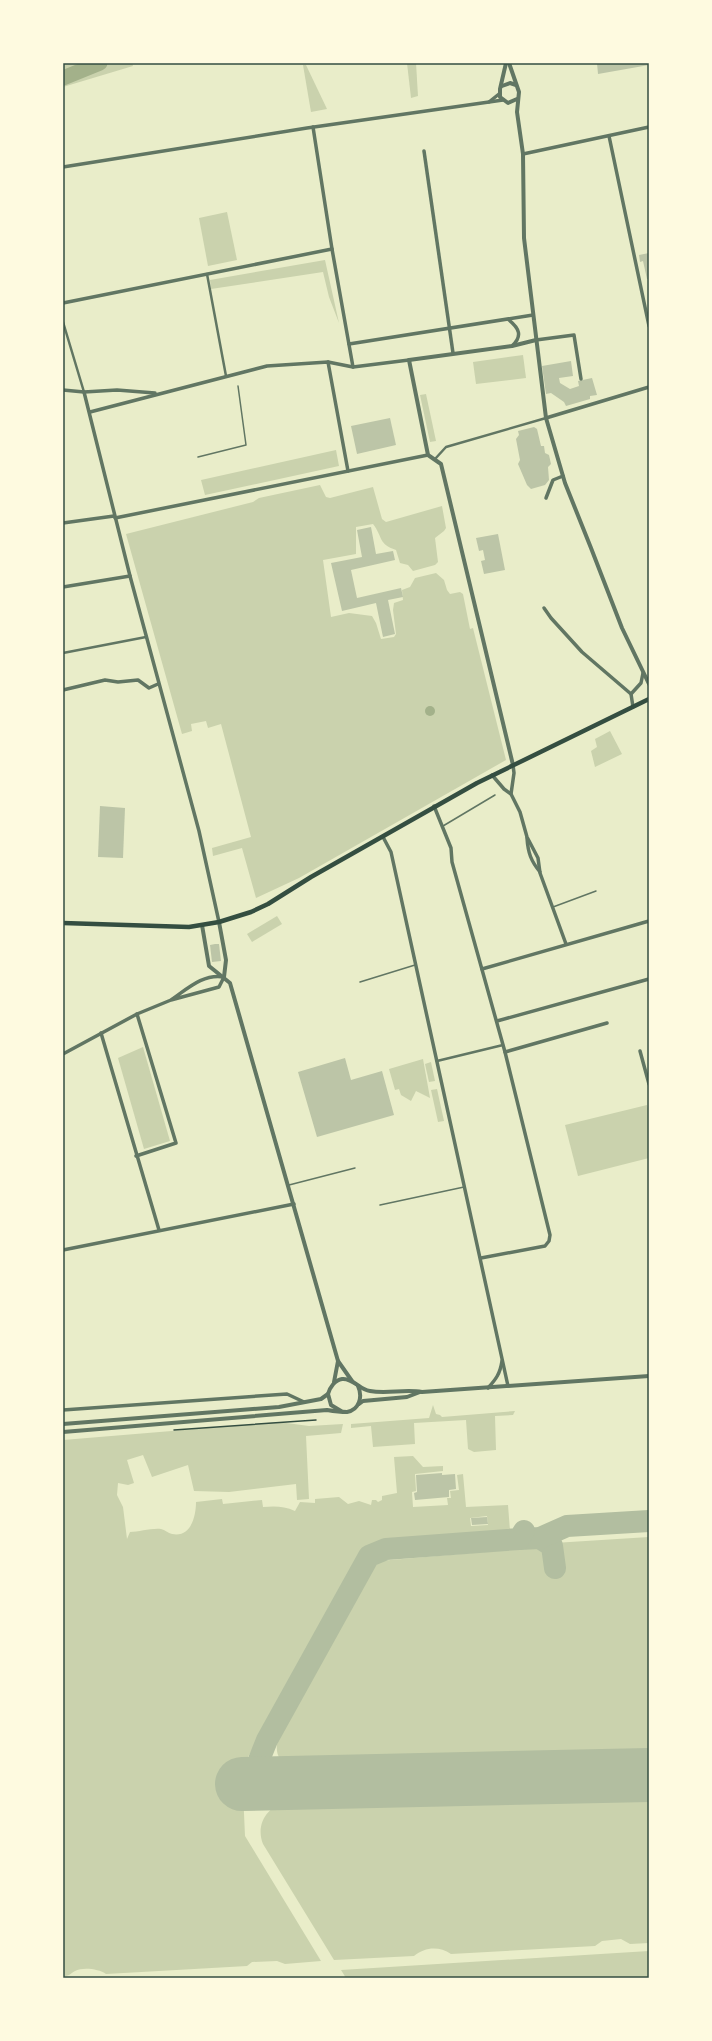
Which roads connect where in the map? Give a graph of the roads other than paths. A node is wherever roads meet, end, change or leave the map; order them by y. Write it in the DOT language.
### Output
graph roads {
  1 [pos="507,63"];
  2 [pos="516,85"];
  3 [pos="502,86"];
  4 [pos="500,94"];
  5 [pos="518,98"];
  6 [pos="503,100"];
  7 [pos="512,102"];
  8 [pos="486,104"];
  9 [pos="517,112"];
  10 [pos="313,127"];
  11 [pos="649,127"];
  12 [pos="609,136"];
  13 [pos="424,151"];
  14 [pos="523,154"];
  15 [pos="63,167"];
  16 [pos="332,249"];
  17 [pos="206,274"];
  18 [pos="63,303"];
  19 [pos="534,316"];
  20 [pos="509,320"];
  21 [pos="63,322"];
  22 [pos="649,326"];
  23 [pos="449,328"];
  24 [pos="536,340"];
  25 [pos="349,344"];
  26 [pos="512,346"];
  27 [pos="453,353"];
  28 [pos="409,360"];
  29 [pos="328,362"];
  30 [pos="353,367"];
  31 [pos="226,376"];
  32 [pos="581,379"];
  33 [pos="238,386"];
  34 [pos="649,387"];
  35 [pos="63,390"];
  36 [pos="84,392"];
  37 [pos="158,393"];
  38 [pos="90,412"];
  39 [pos="546,418"];
  40 [pos="428,454"];
  41 [pos="198,457"];
  42 [pos="435,459"];
  43 [pos="348,471"];
  44 [pos="563,476"];
  45 [pos="546,498"];
  46 [pos="115,517"];
  47 [pos="63,523"];
  48 [pos="130,576"];
  49 [pos="63,587"];
  50 [pos="544,608"];
  51 [pos="146,637"];
  52 [pos="63,653"];
  53 [pos="643,673"];
  54 [pos="158,684"];
  55 [pos="649,684"];
  56 [pos="63,690"];
  57 [pos="631,694"];
  58 [pos="649,698"];
  59 [pos="633,707"];
  60 [pos="513,765"];
  61 [pos="492,775"];
  62 [pos="511,794"];
  63 [pos="495,795"];
  64 [pos="434,806"];
  65 [pos="443,826"];
  66 [pos="383,837"];
  67 [pos="527,837"];
  68 [pos="540,873"];
  69 [pos="596,891"];
  70 [pos="553,907"];
  71 [pos="649,921"];
  72 [pos="219,922"];
  73 [pos="63,923"];
  74 [pos="202,926"];
  75 [pos="566,944"];
  76 [pos="416,965"];
  77 [pos="482,969"];
  78 [pos="224,978"];
  79 [pos="649,979"];
  80 [pos="360,982"];
  81 [pos="171,1000"];
  82 [pos="137,1014"];
  83 [pos="497,1021"];
  84 [pos="607,1023"];
  85 [pos="101,1033"];
  86 [pos="503,1045"];
  87 [pos="640,1051"];
  88 [pos="505,1052"];
  89 [pos="63,1054"];
  90 [pos="437,1061"];
  91 [pos="649,1083"];
  92 [pos="136,1156"];
  93 [pos="355,1168"];
  94 [pos="289,1186"];
  95 [pos="465,1187"];
  96 [pos="294,1204"];
  97 [pos="380,1205"];
  98 [pos="159,1230"];
  99 [pos="63,1250"];
  100 [pos="481,1258"];
  101 [pos="502,1358"];
  102 [pos="338,1361"];
  103 [pos="649,1376"];
  104 [pos="352,1381"];
  105 [pos="333,1384"];
  106 [pos="357,1385"];
  107 [pos="508,1386"];
  108 [pos="488,1388"];
  109 [pos="422,1392"];
  110 [pos="328,1394"];
  111 [pos="305,1402"];
  112 [pos="358,1404"];
  113 [pos="63,1410"];
  114 [pos="341,1411"];
  115 [pos="63,1424"];
  116 [pos="63,1432"];
  1 -- 2 [label="street"];
  1 -- 3 [label="street"];
  2 -- 3 [label="street"];
  2 -- 5 [label="street"];
  3 -- 4 [label="street"];
  4 -- 6 [label="street"];
  4 -- 8 [label="street"];
  5 -- 7 [label="street"];
  5 -- 9 [label="street"];
  6 -- 7 [label="street"];
  6 -- 8 [label="street"];
  7 -- 9 [label="street"];
  8 -- 10 [label="street"];
  9 -- 14 [label="street"];
  10 -- 15 [label="street"];
  10 -- 16 [label="street"];
  11 -- 12 [label="street"];
  12 -- 14 [label="street"];
  12 -- 22 [label="street"];
  13 -- 23 [label="street"];
  14 -- 19 [label="street"];
  16 -- 17 [label="street"];
  16 -- 25 [label="street"];
  17 -- 18 [label="street"];
  17 -- 31 [label="street"];
  19 -- 20 [label="street"];
  19 -- 24 [label="street"];
  20 -- 23 [label="street"];
  20 -- 26 [label="street"];
  21 -- 36 [label="street"];
  23 -- 25 [label="street"];
  23 -- 27 [label="street"];
  24 -- 26 [label="street"];
  24 -- 32 [label="street"];
  24 -- 39 [label="street"];
  25 -- 30 [label="street"];
  26 -- 27 [label="street"];
  27 -- 28 [label="street"];
  28 -- 30 [label="street"];
  28 -- 40 [label="street"];
  29 -- 30 [label="street"];
  29 -- 31 [label="street"];
  29 -- 43 [label="street"];
  31 -- 37 [label="street"];
  33 -- 41 [label="lane"];
  34 -- 39 [label="street"];
  35 -- 36 [label="street"];
  36 -- 37 [label="street"];
  36 -- 38 [label="street"];
  37 -- 38 [label="street"];
  38 -- 46 [label="street"];
  39 -- 42 [label="street"];
  39 -- 44 [label="street"];
  40 -- 42 [label="street"];
  40 -- 43 [label="street"];
  42 -- 60 [label="street"];
  43 -- 46 [label="street"];
  44 -- 45 [label="street"];
  44 -- 53 [label="street"];
  46 -- 47 [label="street"];
  46 -- 48 [label="street"];
  48 -- 49 [label="street"];
  48 -- 51 [label="street"];
  50 -- 57 [label="street"];
  51 -- 52 [label="street"];
  51 -- 54 [label="street"];
  53 -- 55 [label="street"];
  53 -- 57 [label="street"];
  54 -- 56 [label="street"];
  54 -- 72 [label="street"];
  57 -- 59 [label="street"];
  58 -- 59 [label="main road"];
  59 -- 60 [label="main road"];
  60 -- 61 [label="main road"];
  60 -- 62 [label="street"];
  61 -- 62 [label="street"];
  61 -- 64 [label="main road"];
  62 -- 67 [label="street"];
  63 -- 65 [label="lane"];
  64 -- 65 [label="street"];
  64 -- 66 [label="main road"];
  65 -- 77 [label="street"];
  66 -- 72 [label="main road"];
  66 -- 76 [label="street"];
  67 -- 68 [label="street"];
  67 -- 68 [label="street"];
  68 -- 70 [label="street"];
  69 -- 70 [label="lane"];
  70 -- 75 [label="street"];
  71 -- 75 [label="street"];
  72 -- 74 [label="main road"];
  72 -- 78 [label="street"];
  73 -- 74 [label="main road"];
  74 -- 78 [label="street"];
  75 -- 77 [label="street"];
  76 -- 80 [label="lane"];
  76 -- 90 [label="street"];
  77 -- 83 [label="street"];
  78 -- 81 [label="street"];
  78 -- 81 [label="street"];
  78 -- 94 [label="street"];
  79 -- 83 [label="street"];
  81 -- 82 [label="street"];
  82 -- 85 [label="street"];
  82 -- 92 [label="street"];
  83 -- 86 [label="street"];
  84 -- 88 [label="street"];
  85 -- 89 [label="street"];
  85 -- 92 [label="street"];
  86 -- 88 [label="street"];
  86 -- 90 [label="street"];
  87 -- 91 [label="street"];
  88 -- 100 [label="street"];
  90 -- 95 [label="street"];
  92 -- 98 [label="street"];
  93 -- 94 [label="lane"];
  94 -- 96 [label="street"];
  95 -- 97 [label="lane"];
  95 -- 100 [label="street"];
  96 -- 98 [label="street"];
  96 -- 102 [label="street"];
  98 -- 99 [label="street"];
  100 -- 101 [label="street"];
  101 -- 107 [label="street"];
  101 -- 108 [label="street"];
  102 -- 104 [label="street"];
  102 -- 105 [label="street"];
  103 -- 107 [label="street"];
  104 -- 105 [label="street"];
  104 -- 106 [label="street"];
  105 -- 110 [label="street"];
  106 -- 109 [label="street"];
  106 -- 112 [label="street"];
  107 -- 108 [label="street"];
  108 -- 109 [label="street"];
  109 -- 112 [label="street"];
  110 -- 111 [label="street"];
  110 -- 114 [label="street"];
  111 -- 113 [label="street"];
  111 -- 115 [label="street"];
  112 -- 114 [label="street"];
  114 -- 116 [label="street"];
}
